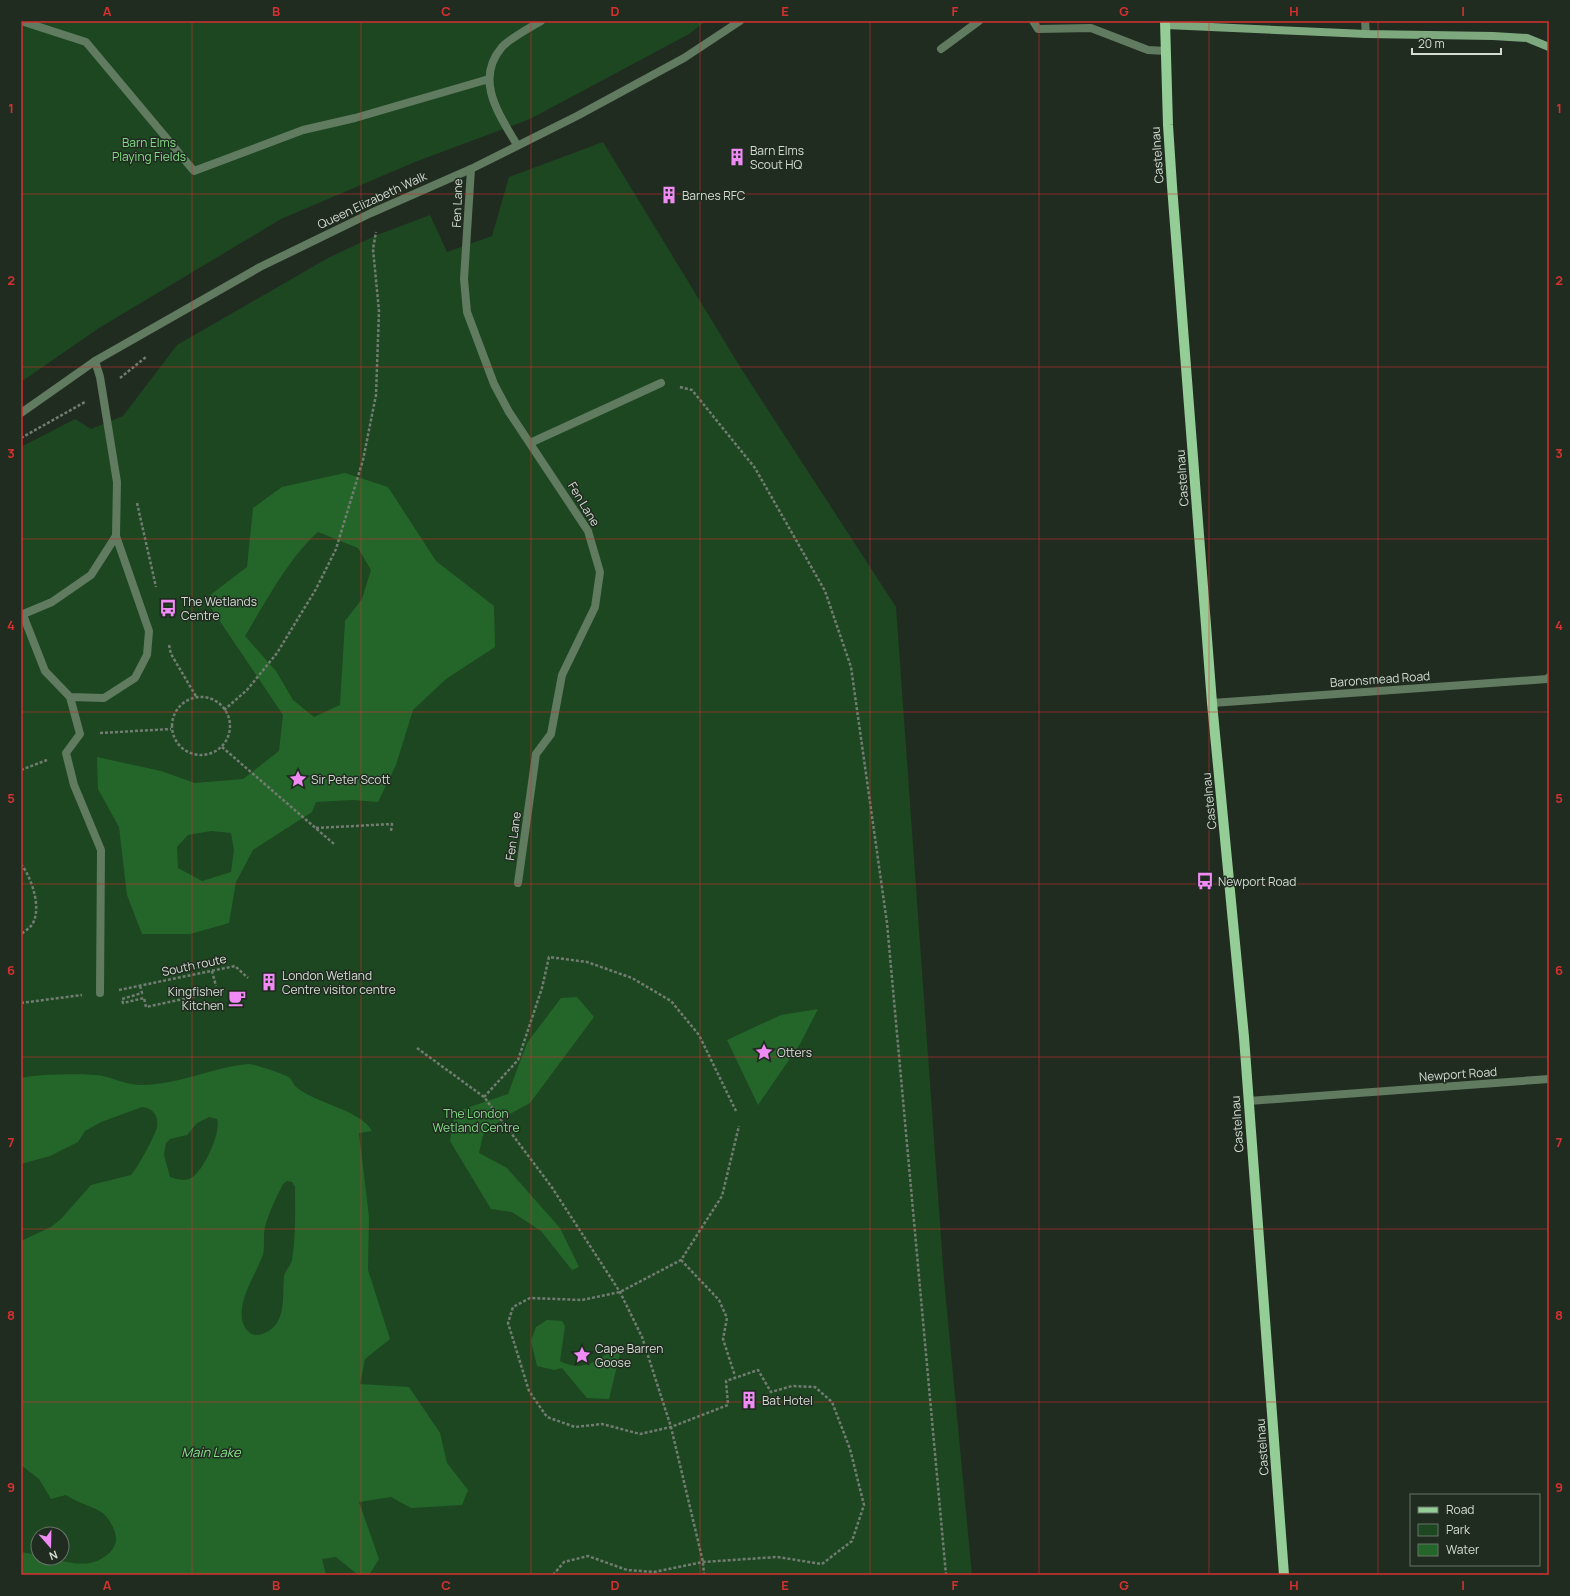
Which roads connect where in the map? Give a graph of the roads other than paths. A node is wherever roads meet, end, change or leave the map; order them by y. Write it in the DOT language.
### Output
graph roads {
  1 [pos="21,21"];
  2 [pos="541,21"];
  3 [pos="740,21"];
  4 [pos="980,21"];
  5 [pos="1033,21"];
  6 [pos="1365,21"];
  7 [pos="1165,23"];
  8 [pos="1366,34"];
  9 [pos="1549,47"];
  10 [pos="940,49"];
  11 [pos="1166,51"];
  12 [pos="489,79"];
  13 [pos="517,145"];
  14 [pos="470,169"];
  15 [pos="95,361"];
  16 [pos="661,383"];
  17 [pos="21,413"];
  18 [pos="530,443"];
  19 [pos="116,536"];
  20 [pos="22,615"];
  21 [pos="1549,677"];
  22 [pos="70,697"];
  23 [pos="1212,703"];
  24 [pos="518,883"];
  25 [pos="100,993"];
  26 [pos="1549,1079"];
  27 [pos="1249,1101"];
  28 [pos="1284,1575"];
  1 -- 12 [label="street"];
  2 -- 12 [label="street"];
  3 -- 13 [label="street, Queen Elizabeth Walk"];
  4 -- 10 [label="street"];
  5 -- 11 [label="street"];
  6 -- 8 [label="street"];
  7 -- 8 [label="street"];
  7 -- 11 [label="main road, Castelnau"];
  8 -- 9 [label="street"];
  11 -- 23 [label="main road, Castelnau"];
  12 -- 13 [label="street"];
  13 -- 14 [label="street, Queen Elizabeth Walk"];
  14 -- 15 [label="street, Queen Elizabeth Walk"];
  14 -- 18 [label="street, Fen Lane"];
  15 -- 17 [label="street, Queen Elizabeth Walk"];
  15 -- 19 [label="street"];
  16 -- 18 [label="street"];
  18 -- 24 [label="street, Fen Lane"];
  19 -- 20 [label="street"];
  19 -- 22 [label="street"];
  20 -- 22 [label="street"];
  21 -- 23 [label="street, Baronsmead Road"];
  22 -- 25 [label="street"];
  23 -- 27 [label="main road, Castelnau"];
  26 -- 27 [label="street, Newport Road"];
  27 -- 28 [label="main road, Castelnau"];
}
